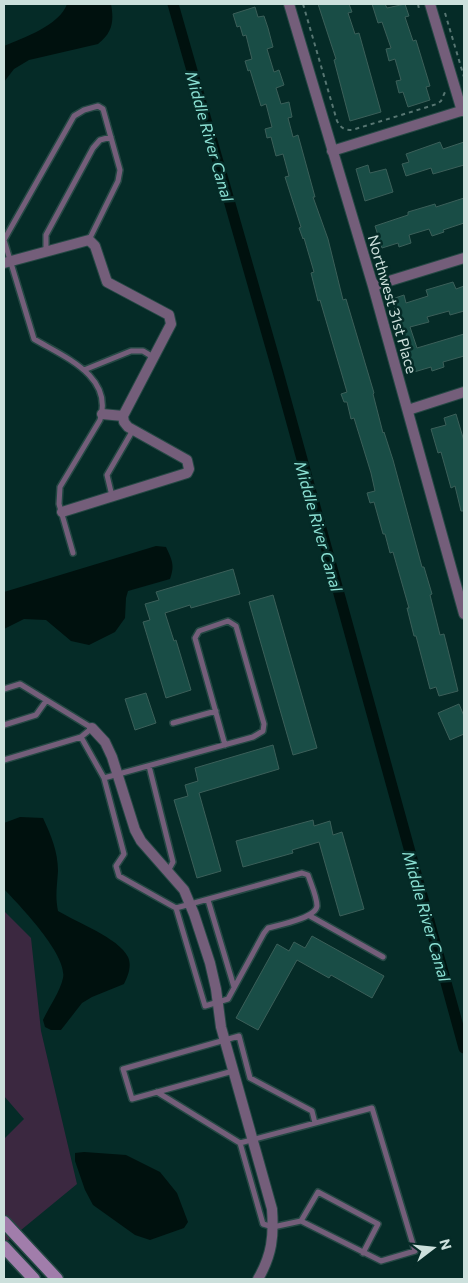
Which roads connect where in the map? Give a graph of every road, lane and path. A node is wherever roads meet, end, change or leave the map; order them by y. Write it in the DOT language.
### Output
graph roads {
  1 [pos="289,4"];
  2 [pos="303,4"];
  3 [pos="418,4"];
  4 [pos="430,4"];
  5 [pos="421,13"];
  6 [pos="445,13"];
  7 [pos="464,76"];
  8 [pos="443,85"];
  9 [pos="463,111"];
  10 [pos="111,136"];
  11 [pos="332,151"];
  12 [pos="89,240"];
  13 [pos="46,252"];
  14 [pos="464,258"];
  15 [pos="7,262"];
  16 [pos="373,286"];
  17 [pos="153,357"];
  18 [pos="84,370"];
  19 [pos="464,392"];
  20 [pos="408,410"];
  21 [pos="102,414"];
  22 [pos="122,416"];
  23 [pos="133,430"];
  24 [pos="112,496"];
  25 [pos="62,512"];
  26 [pos="73,553"];
  27 [pos="464,614"];
  28 [pos="4,689"];
  29 [pos="46,701"];
  30 [pos="216,711"];
  31 [pos="173,723"];
  32 [pos="4,725"];
  33 [pos="92,728"];
  34 [pos="81,737"];
  35 [pos="225,744"];
  36 [pos="4,760"];
  37 [pos="148,766"];
  38 [pos="118,775"];
  39 [pos="104,778"];
  40 [pos="168,872"];
  41 [pos="208,900"];
  42 [pos="190,905"];
  43 [pos="176,908"];
  44 [pos="310,916"];
  45 [pos="383,957"];
  46 [pos="234,987"];
  47 [pos="218,1002"];
  48 [pos="225,1040"];
  49 [pos="233,1071"];
  50 [pos="157,1092"];
  51 [pos="315,1123"];
  52 [pos="252,1140"];
  53 [pos="240,1143"];
  54 [pos="301,1221"];
  55 [pos="4,1222"];
  56 [pos="273,1227"];
  57 [pos="4,1247"];
  58 [pos="363,1253"];
  59 [pos="34,1279"];
  60 [pos="57,1279"];
  61 [pos="258,1279"];
  1 -- 11 [label="street, Northwest 31st Place"];
  2 -- 8 [label="path"];
  3 -- 5 [label="path"];
  4 -- 9 [label="street"];
  6 -- 7 [label="path"];
  9 -- 11 [label="street"];
  10 -- 12 [label="lane"];
  10 -- 13 [label="lane"];
  10 -- 15 [label="lane"];
  11 -- 16 [label="street, Northwest 31st Place"];
  12 -- 13 [label="street"];
  12 -- 17 [label="street"];
  13 -- 15 [label="street"];
  14 -- 16 [label="street"];
  15 -- 18 [label="lane"];
  16 -- 20 [label="street, Northwest 31st Place"];
  17 -- 18 [label="lane"];
  17 -- 22 [label="street"];
  18 -- 21 [label="lane"];
  19 -- 20 [label="street"];
  20 -- 27 [label="street, Northwest 31st Place"];
  21 -- 22 [label="street"];
  21 -- 25 [label="lane"];
  22 -- 23 [label="street"];
  23 -- 24 [label="lane"];
  23 -- 24 [label="street"];
  24 -- 25 [label="street"];
  25 -- 26 [label="lane"];
  28 -- 29 [label="lane"];
  29 -- 32 [label="lane"];
  29 -- 33 [label="lane"];
  30 -- 31 [label="lane"];
  30 -- 35 [label="lane"];
  30 -- 35 [label="lane"];
  33 -- 34 [label="lane"];
  33 -- 38 [label="street"];
  34 -- 36 [label="lane"];
  34 -- 39 [label="lane"];
  35 -- 37 [label="lane"];
  37 -- 38 [label="lane"];
  37 -- 40 [label="lane"];
  38 -- 39 [label="lane"];
  38 -- 40 [label="street"];
  39 -- 43 [label="lane"];
  40 -- 42 [label="street"];
  41 -- 42 [label="lane"];
  41 -- 44 [label="lane"];
  41 -- 46 [label="lane"];
  42 -- 43 [label="lane"];
  42 -- 47 [label="street"];
  43 -- 47 [label="lane"];
  44 -- 45 [label="lane"];
  44 -- 46 [label="lane"];
  46 -- 47 [label="lane"];
  47 -- 48 [label="street"];
  48 -- 49 [label="street"];
  48 -- 50 [label="lane"];
  48 -- 51 [label="lane"];
  49 -- 50 [label="lane"];
  49 -- 52 [label="street"];
  50 -- 53 [label="lane"];
  51 -- 52 [label="lane"];
  51 -- 58 [label="lane"];
  52 -- 53 [label="lane"];
  52 -- 56 [label="street"];
  53 -- 56 [label="lane"];
  54 -- 56 [label="lane"];
  54 -- 58 [label="lane"];
  54 -- 58 [label="lane"];
  55 -- 60 [label="street"];
  56 -- 61 [label="street"];
  57 -- 59 [label="street"];
}
